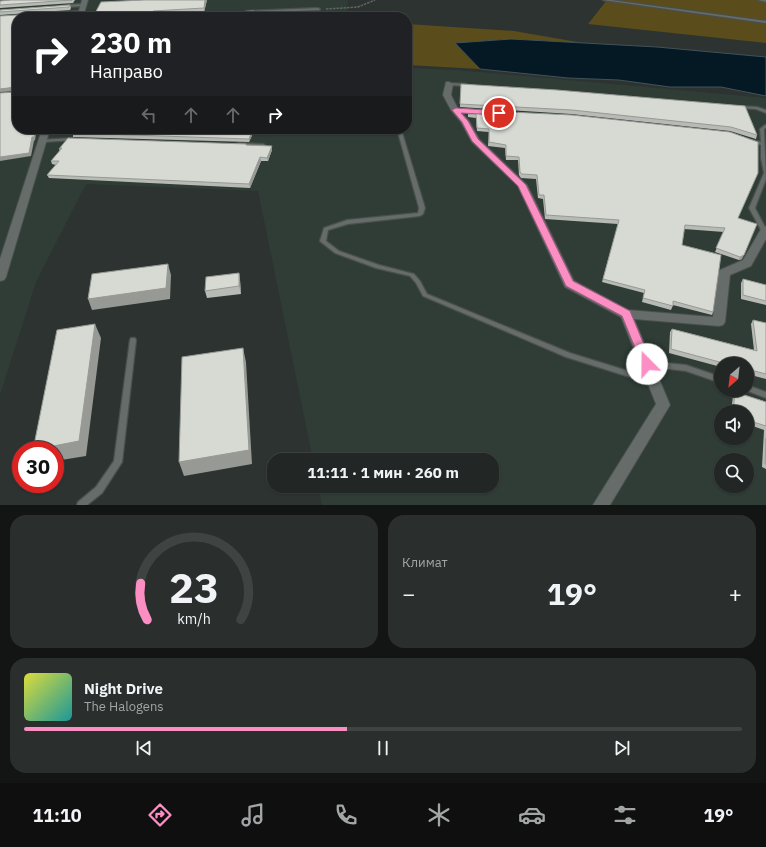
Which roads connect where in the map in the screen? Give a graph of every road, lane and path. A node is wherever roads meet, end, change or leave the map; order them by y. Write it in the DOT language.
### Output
graph roads {
  1 [pos="375,0"];
  2 [pos="604,0"];
  3 [pos="759,0"];
  4 [pos="766,1"];
  5 [pos="84,2"];
  6 [pos="61,6"];
  7 [pos="318,9"];
  8 [pos="82,12"];
  9 [pos="239,12"];
  10 [pos="766,22"];
  11 [pos="449,84"];
  12 [pos="472,86"];
  13 [pos="734,106"];
  14 [pos="456,110"];
  15 [pos="478,112"];
  16 [pos="766,112"];
  17 [pos="766,126"];
  18 [pos="44,134"];
  19 [pos="400,134"];
  20 [pos="81,139"];
  21 [pos="750,140"];
  22 [pos="42,141"];
  23 [pos="231,144"];
  24 [pos="763,144"];
  25 [pos="263,145"];
  26 [pos="765,230"];
  27 [pos="0,277"];
  28 [pos="626,314"];
  29 [pos="133,340"];
  30 [pos="647,364"];
  31 [pos="714,378"];
  32 [pos="654,381"];
  33 [pos="754,391"];
  34 [pos="766,395"];
  35 [pos="81,505"];
  36 [pos="601,505"];
  1 -- 7 [label="path"];
  2 -- 10 [label="lane"];
  3 -- 4 [label="lane"];
  5 -- 6 [label="lane"];
  5 -- 8 [label="street"];
  7 -- 9 [label="lane"];
  11 -- 12 [label="lane"];
  11 -- 14 [label="street"];
  13 -- 16 [label="lane"];
  14 -- 15 [label="lane"];
  14 -- 28 [label="street"];
  17 -- 24 [label="lane"];
  18 -- 22 [label="street"];
  19 -- 32 [label="lane"];
  20 -- 22 [label="lane"];
  21 -- 24 [label="lane"];
  22 -- 27 [label="street"];
  23 -- 25 [label="lane"];
  24 -- 26 [label="lane"];
  26 -- 28 [label="street"];
  28 -- 30 [label="street"];
  29 -- 35 [label="lane"];
  30 -- 31 [label="lane"];
  30 -- 32 [label="street"];
  32 -- 36 [label="street"];
  33 -- 34 [label="lane"];
}
